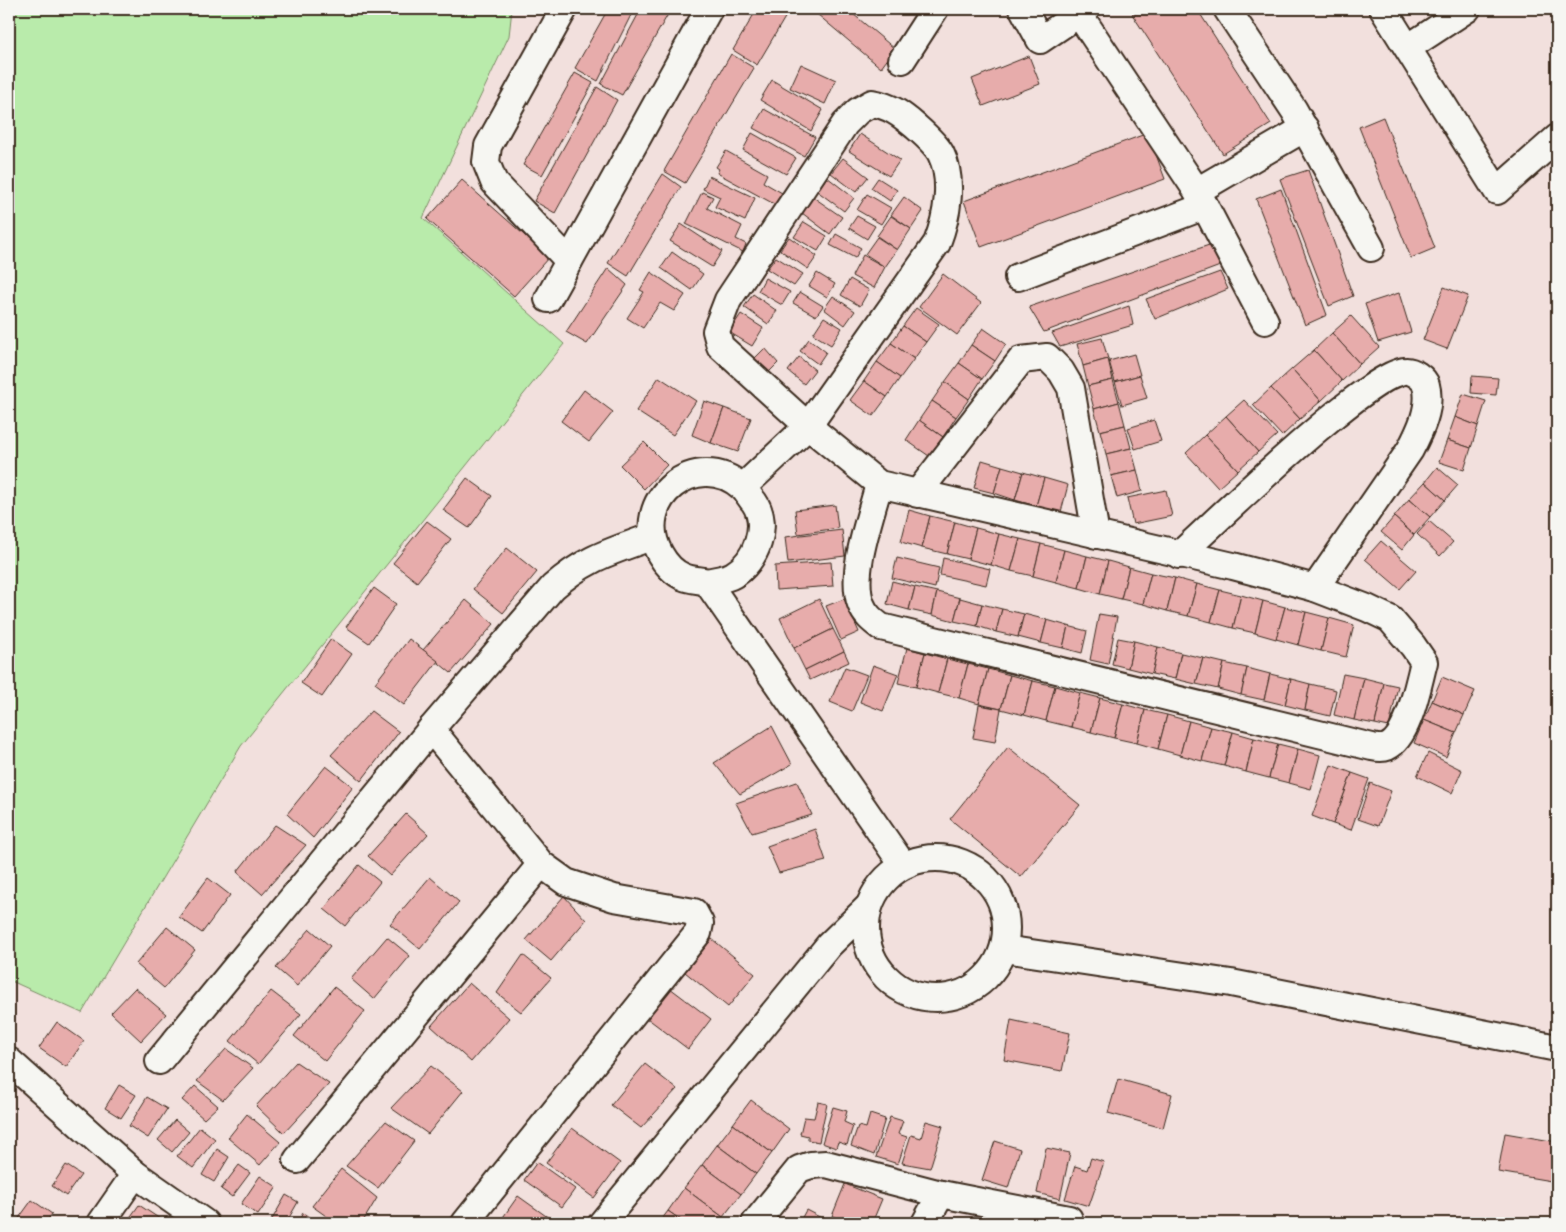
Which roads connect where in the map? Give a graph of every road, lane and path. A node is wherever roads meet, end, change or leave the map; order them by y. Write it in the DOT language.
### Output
graph roads {
  1 [pos="564,9"];
  2 [pos="709,9"];
  3 [pos="935,9"];
  4 [pos="1023,9"];
  5 [pos="1227,9"];
  6 [pos="1383,9"];
  7 [pos="1467,9"];
  8 [pos="1082,11"];
  9 [pos="1409,47"];
  10 [pos="902,60"];
  11 [pos="1305,128"];
  12 [pos="1557,138"];
  13 [pos="1201,199"];
  14 [pos="1371,248"];
  15 [pos="569,261"];
  16 [pos="1018,277"];
  17 [pos="548,299"];
  18 [pos="1265,322"];
  19 [pos="808,426"];
  20 [pos="879,484"];
  21 [pos="743,487"];
  22 [pos="917,494"];
  23 [pos="1096,535"];
  24 [pos="653,536"];
  25 [pos="1179,555"];
  26 [pos="707,582"];
  27 [pos="1315,588"];
  28 [pos="431,730"];
  29 [pos="541,864"];
  30 [pos="902,866"];
  31 [pos="868,907"];
  32 [pos="1004,949"];
  33 [pos="1557,1048"];
  34 [pos="9,1061"];
  35 [pos="159,1062"];
  36 [pos="297,1160"];
  37 [pos="135,1174"];
  38 [pos="941,1194"];
  39 [pos="1069,1219"];
  40 [pos="101,1223"];
  41 [pos="205,1223"];
  42 [pos="465,1223"];
  43 [pos="602,1223"];
  44 [pos="756,1223"];
  45 [pos="925,1223"];
  1 -- 15 [label="street"];
  2 -- 15 [label="street"];
  3 -- 10 [label="street"];
  4 -- 8 [label="street"];
  5 -- 11 [label="street"];
  6 -- 9 [label="street"];
  7 -- 9 [label="street"];
  8 -- 13 [label="street"];
  9 -- 12 [label="street"];
  11 -- 13 [label="street"];
  11 -- 14 [label="street"];
  13 -- 16 [label="street"];
  13 -- 18 [label="street"];
  15 -- 17 [label="street"];
  19 -- 19 [label="street"];
  19 -- 20 [label="street"];
  19 -- 21 [label="street"];
  20 -- 22 [label="street"];
  20 -- 27 [label="street"];
  21 -- 24 [label="street"];
  21 -- 26 [label="street"];
  22 -- 23 [label="street"];
  22 -- 23 [label="street"];
  23 -- 25 [label="street"];
  24 -- 26 [label="street"];
  24 -- 28 [label="street"];
  25 -- 27 [label="street"];
  25 -- 27 [label="street"];
  26 -- 30 [label="street"];
  28 -- 29 [label="street"];
  28 -- 35 [label="street"];
  29 -- 36 [label="street"];
  29 -- 42 [label="street"];
  30 -- 31 [label="street"];
  30 -- 32 [label="street"];
  31 -- 32 [label="street"];
  31 -- 43 [label="street"];
  32 -- 33 [label="street"];
  34 -- 37 [label="street"];
  37 -- 40 [label="street"];
  37 -- 41 [label="street"];
  38 -- 39 [label="street"];
  38 -- 44 [label="street"];
  38 -- 45 [label="street"];
}
